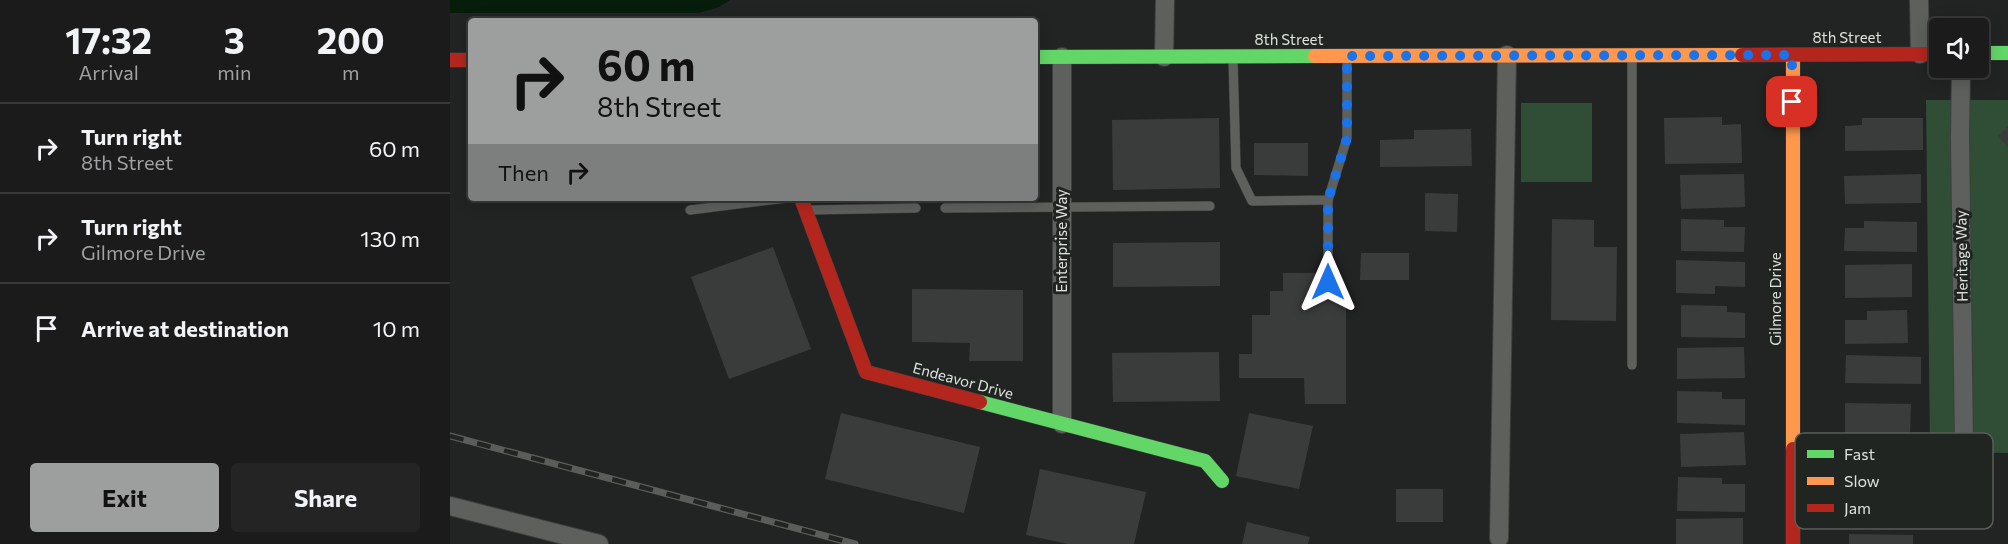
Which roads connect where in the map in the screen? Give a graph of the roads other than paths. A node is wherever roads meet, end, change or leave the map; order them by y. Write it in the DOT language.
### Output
graph roads {
  1 [pos="1165,0"];
  2 [pos="1919,0"];
  3 [pos="1989,53"];
  4 [pos="2008,53"];
  5 [pos="1920,54"];
  6 [pos="1929,54"];
  7 [pos="1507,55"];
  8 [pos="1632,55"];
  9 [pos="1792,55"];
  10 [pos="1347,56"];
  11 [pos="1038,57"];
  12 [pos="1062,57"];
  13 [pos="1164,57"];
  14 [pos="1233,57"];
  15 [pos="450,60"];
  16 [pos="468,60"];
  17 [pos="1961,78"];
  18 [pos="1328,200"];
  19 [pos="762,201"];
  20 [pos="803,204"];
  21 [pos="1210,206"];
  22 [pos="1062,207"];
  23 [pos="916,208"];
  24 [pos="945,208"];
  25 [pos="690,210"];
  26 [pos="1328,282"];
  27 [pos="1632,365"];
  28 [pos="1062,424"];
  29 [pos="1964,433"];
  30 [pos="1222,481"];
  31 [pos="450,506"];
  32 [pos="1499,538"];
  33 [pos="599,544"];
  34 [pos="1792,544"];
  1 -- 13 [label="street"];
  2 -- 5 [label="street"];
  3 -- 4 [label="street"];
  5 -- 6 [label="street, 8th Street"];
  5 -- 9 [label="street, 8th Street"];
  7 -- 8 [label="street, 8th Street"];
  7 -- 10 [label="street, 8th Street"];
  7 -- 32 [label="street"];
  8 -- 9 [label="street, 8th Street"];
  8 -- 27 [label="lane"];
  9 -- 34 [label="street, Gilmore Drive"];
  10 -- 14 [label="street, 8th Street"];
  10 -- 18 [label="lane"];
  11 -- 12 [label="street, 8th Street"];
  12 -- 13 [label="street, 8th Street"];
  12 -- 22 [label="street, Enterprise Way"];
  13 -- 14 [label="street, 8th Street"];
  14 -- 18 [label="lane"];
  15 -- 16 [label="street"];
  17 -- 29 [label="street, Heritage Way"];
  18 -- 26 [label="lane"];
  19 -- 25 [label="lane"];
  20 -- 23 [label="lane"];
  20 -- 28 [label="street, Endeavor Drive"];
  21 -- 22 [label="lane"];
  22 -- 24 [label="lane"];
  22 -- 28 [label="street, Enterprise Way"];
  28 -- 30 [label="street, Endeavor Drive"];
  31 -- 33 [label="street"];
}
